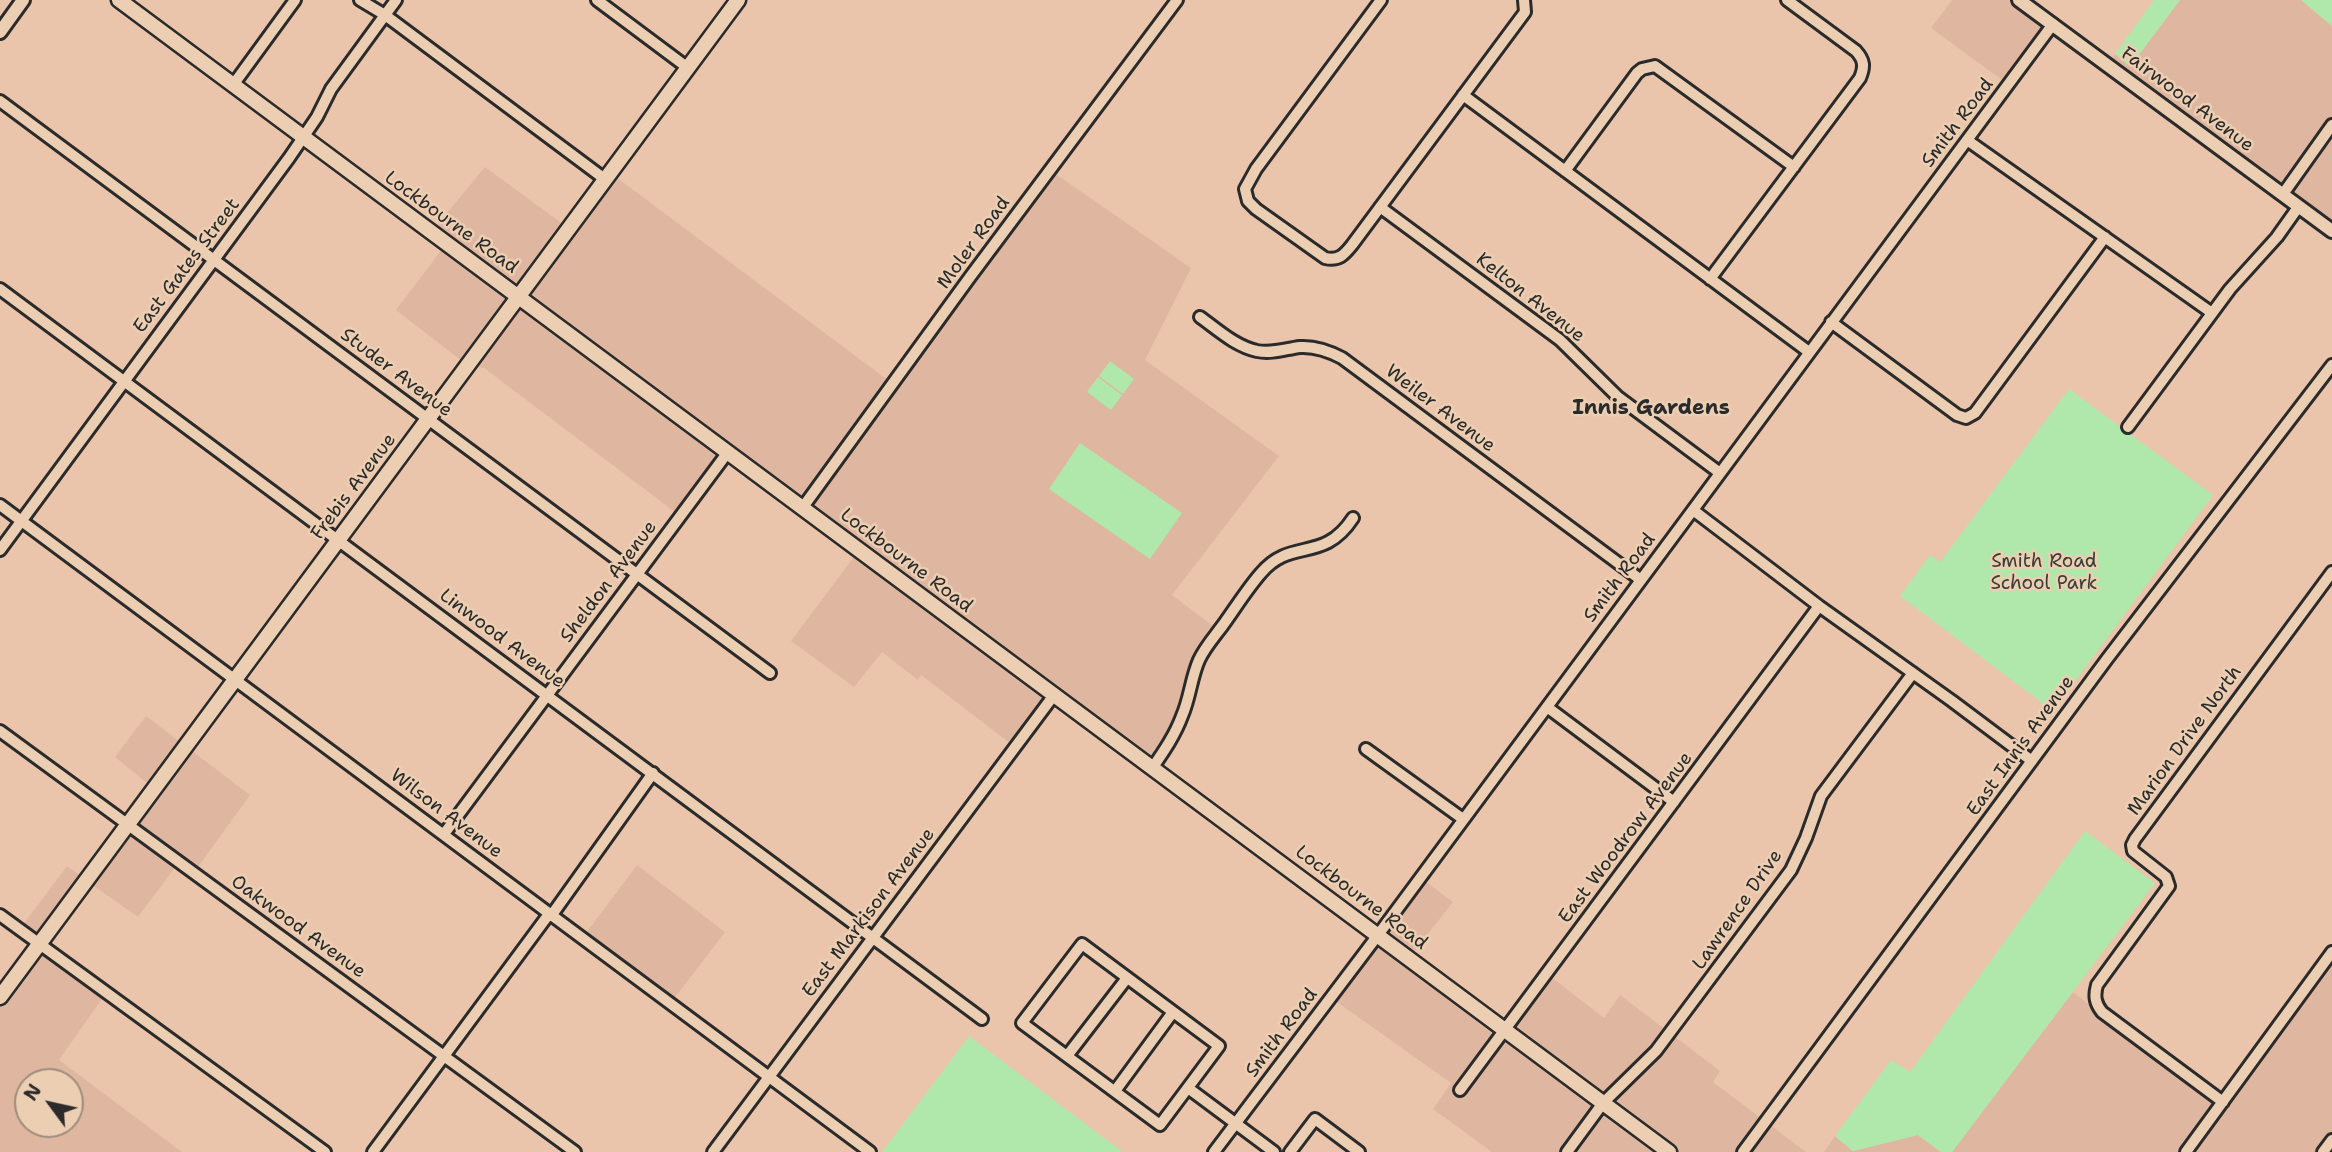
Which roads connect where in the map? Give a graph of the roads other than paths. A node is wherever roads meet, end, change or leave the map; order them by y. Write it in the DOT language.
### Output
graph roads {
  1 [pos="23,0"];
  2 [pos="120,0"];
  3 [pos="295,0"];
  4 [pos="360,0"];
  5 [pos="396,0"];
  6 [pos="597,0"];
  7 [pos="738,0"];
  8 [pos="1177,0"];
  9 [pos="1381,0"];
  10 [pos="1787,0"];
  11 [pos="2019,0"];
  12 [pos="1525,2"];
  13 [pos="385,15"];
  14 [pos="2053,24"];
  15 [pos="0,32"];
  16 [pos="688,68"];
  17 [pos="233,85"];
  18 [pos="1463,95"];
  19 [pos="0,101"];
  20 [pos="2332,125"];
  21 [pos="303,138"];
  22 [pos="1967,140"];
  23 [pos="1794,167"];
  24 [pos="1565,171"];
  25 [pos="606,180"];
  26 [pos="2283,194"];
  27 [pos="2299,206"];
  28 [pos="1380,207"];
  29 [pos="2332,231"];
  30 [pos="2105,237"];
  31 [pos="214,259"];
  32 [pos="1710,279"];
  33 [pos="0,289"];
  34 [pos="519,297"];
  35 [pos="2212,313"];
  36 [pos="1200,317"];
  37 [pos="1831,322"];
  38 [pos="1809,352"];
  39 [pos="2332,365"];
  40 [pos="124,381"];
  41 [pos="429,419"];
  42 [pos="2128,427"];
  43 [pos="728,452"];
  44 [pos="1720,473"];
  45 [pos="0,505"];
  46 [pos="803,508"];
  47 [pos="1693,510"];
  48 [pos="1353,518"];
  49 [pos="22,521"];
  50 [pos="339,540"];
  51 [pos="0,550"];
  52 [pos="2332,572"];
  53 [pos="637,574"];
  54 [pos="1641,580"];
  55 [pos="1819,606"];
  56 [pos="1913,673"];
  57 [pos="771,674"];
  58 [pos="235,680"];
  59 [pos="547,695"];
  60 [pos="1054,695"];
  61 [pos="1547,707"];
  62 [pos="0,731"];
  63 [pos="1366,748"];
  64 [pos="2032,761"];
  65 [pos="1153,767"];
  66 [pos="653,773"];
  67 [pos="1674,802"];
  68 [pos="1463,819"];
  69 [pos="128,825"];
  70 [pos="444,834"];
  71 [pos="0,915"];
  72 [pos="550,915"];
  73 [pos="1378,935"];
  74 [pos="873,937"];
  75 [pos="40,944"];
  76 [pos="2332,953"];
  77 [pos="1127,978"];
  78 [pos="0,997"];
  79 [pos="1173,1012"];
  80 [pos="982,1019"];
  81 [pos="1506,1030"];
  82 [pos="445,1056"];
  83 [pos="1067,1056"];
  84 [pos="768,1077"];
  85 [pos="1188,1088"];
  86 [pos="1460,1090"];
  87 [pos="1115,1091"];
  88 [pos="2223,1102"];
  89 [pos="1603,1103"];
  90 [pos="1236,1123"];
  91 [pos="2332,1140"];
  92 [pos="324,1152"];
  93 [pos="373,1152"];
  94 [pos="575,1152"];
  95 [pos="713,1152"];
  96 [pos="870,1152"];
  97 [pos="1214,1152"];
  98 [pos="1274,1152"];
  99 [pos="1290,1152"];
  100 [pos="1359,1152"];
  101 [pos="1567,1152"];
  102 [pos="1669,1152"];
  103 [pos="1743,1152"];
  104 [pos="2186,1152"];
  105 [pos="2323,1152"];
  1 -- 15 [label="street"];
  2 -- 17 [label="main road, Lockbourne Road"];
  3 -- 17 [label="street"];
  4 -- 13 [label="street"];
  5 -- 13 [label="street, East Gates Street"];
  6 -- 16 [label="street"];
  7 -- 16 [label="main road, Frebis Avenue"];
  8 -- 46 [label="street, Moler Road"];
  9 -- 28 [label="street"];
  10 -- 23 [label="street"];
  11 -- 14 [label="street, Fairwood Avenue"];
  12 -- 18 [label="street"];
  13 -- 21 [label="street, East Gates Street"];
  13 -- 25 [label="street"];
  14 -- 22 [label="street, Smith Road"];
  14 -- 26 [label="street, Fairwood Avenue"];
  16 -- 25 [label="main road, Frebis Avenue"];
  17 -- 21 [label="main road, Lockbourne Road"];
  18 -- 24 [label="street"];
  18 -- 28 [label="street"];
  19 -- 31 [label="street, Studer Avenue"];
  20 -- 26 [label="street"];
  21 -- 31 [label="street, East Gates Street"];
  21 -- 34 [label="main road, Lockbourne Road"];
  22 -- 30 [label="street"];
  22 -- 37 [label="street, Smith Road"];
  23 -- 24 [label="street"];
  23 -- 32 [label="street"];
  24 -- 32 [label="street"];
  25 -- 34 [label="main road, Frebis Avenue"];
  26 -- 27 [label="street, Fairwood Avenue"];
  27 -- 29 [label="street, Fairwood Avenue"];
  27 -- 35 [label="street"];
  28 -- 44 [label="street, Kelton Avenue"];
  30 -- 35 [label="street"];
  30 -- 37 [label="street"];
  31 -- 40 [label="street, East Gates Street"];
  31 -- 41 [label="street, Studer Avenue"];
  32 -- 38 [label="street"];
  33 -- 40 [label="street, Linwood Avenue"];
  34 -- 41 [label="main road, Frebis Avenue"];
  34 -- 43 [label="main road, Lockbourne Road"];
  35 -- 42 [label="street"];
  36 -- 54 [label="street, Weiler Avenue"];
  37 -- 38 [label="street, Smith Road"];
  38 -- 44 [label="street, Smith Road"];
  39 -- 64 [label="street, East Innis Avenue"];
  40 -- 49 [label="street, East Gates Street"];
  40 -- 50 [label="street, Linwood Avenue"];
  41 -- 50 [label="main road, Frebis Avenue"];
  41 -- 53 [label="street, Studer Avenue"];
  43 -- 46 [label="main road, Lockbourne Road"];
  43 -- 53 [label="street, Sheldon Avenue"];
  44 -- 47 [label="street, Smith Road"];
  45 -- 49 [label="street, Wilson Avenue"];
  46 -- 60 [label="main road, Lockbourne Road"];
  47 -- 54 [label="street, Smith Road"];
  47 -- 55 [label="street"];
  48 -- 65 [label="street"];
  49 -- 51 [label="street, East Gates Street"];
  49 -- 58 [label="street, Wilson Avenue"];
  50 -- 58 [label="main road, Frebis Avenue"];
  50 -- 59 [label="street, Linwood Avenue"];
  52 -- 88 [label="street, Marion Drive North"];
  53 -- 57 [label="street, Studer Avenue"];
  53 -- 59 [label="street, Sheldon Avenue"];
  54 -- 61 [label="street, Smith Road"];
  55 -- 56 [label="street"];
  55 -- 67 [label="street, East Woodrow Avenue"];
  56 -- 64 [label="street"];
  56 -- 89 [label="street, Lawrence Drive"];
  58 -- 69 [label="main road, Frebis Avenue"];
  58 -- 70 [label="street, Wilson Avenue"];
  59 -- 66 [label="street, Linwood Avenue"];
  59 -- 70 [label="street, Sheldon Avenue"];
  60 -- 65 [label="main road, Lockbourne Road"];
  60 -- 74 [label="street, East Markison Avenue"];
  61 -- 67 [label="street"];
  61 -- 68 [label="street, Smith Road"];
  62 -- 69 [label="street, Oakwood Avenue"];
  63 -- 68 [label="street"];
  64 -- 103 [label="street, East Innis Avenue"];
  65 -- 73 [label="main road, Lockbourne Road"];
  66 -- 72 [label="street"];
  66 -- 74 [label="street, Linwood Avenue"];
  67 -- 81 [label="street, East Woodrow Avenue"];
  68 -- 73 [label="street, Smith Road"];
  69 -- 75 [label="main road, Frebis Avenue"];
  69 -- 82 [label="street, Oakwood Avenue"];
  70 -- 72 [label="street, Wilson Avenue"];
  71 -- 75 [label="street"];
  72 -- 82 [label="street"];
  72 -- 84 [label="street, Wilson Avenue"];
  73 -- 81 [label="main road, Lockbourne Road"];
  73 -- 90 [label="street, Smith Road"];
  74 -- 80 [label="street, Linwood Avenue"];
  74 -- 84 [label="street, East Markison Avenue"];
  75 -- 78 [label="main road, Frebis Avenue"];
  75 -- 92 [label="street"];
  76 -- 88 [label="street"];
  77 -- 79 [label="street"];
  77 -- 83 [label="street"];
  77 -- 83 [label="street"];
  79 -- 85 [label="street"];
  79 -- 87 [label="street"];
  81 -- 86 [label="street, East Woodrow Avenue"];
  81 -- 89 [label="main road, Lockbourne Road"];
  82 -- 93 [label="street"];
  82 -- 94 [label="street, Oakwood Avenue"];
  83 -- 87 [label="street"];
  84 -- 95 [label="street, East Markison Avenue"];
  84 -- 96 [label="street, Wilson Avenue"];
  85 -- 87 [label="street"];
  85 -- 90 [label="street"];
  88 -- 104 [label="street"];
  89 -- 101 [label="street, Lawrence Drive"];
  89 -- 102 [label="main road, Lockbourne Road"];
  90 -- 97 [label="street, Smith Road"];
  90 -- 98 [label="street"];
  91 -- 105 [label="street"];
  99 -- 100 [label="street"];
}
